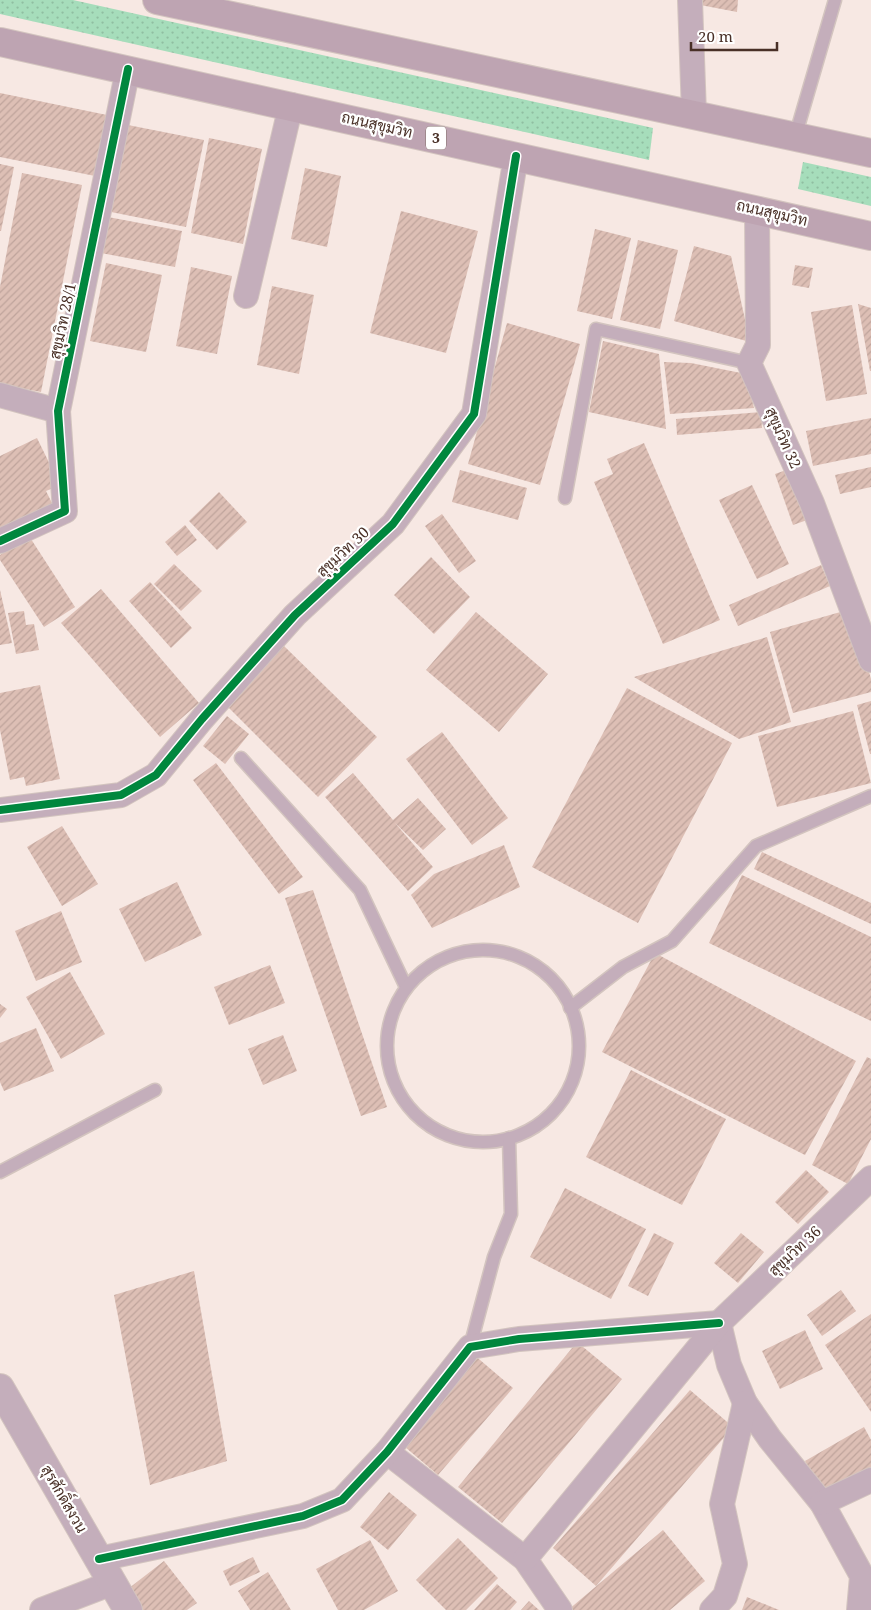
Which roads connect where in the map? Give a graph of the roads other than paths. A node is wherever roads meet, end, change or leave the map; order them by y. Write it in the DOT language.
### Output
graph roads {
  1 [pos="157,0"];
  2 [pos="690,0"];
  3 [pos="835,0"];
  4 [pos="0,42"];
  5 [pos="128,69"];
  6 [pos="290,105"];
  7 [pos="694,114"];
  8 [pos="795,136"];
  9 [pos="871,153"];
  10 [pos="516,156"];
  11 [pos="756,209"];
  12 [pos="871,236"];
  13 [pos="246,296"];
  14 [pos="749,363"];
  15 [pos="0,395"];
  16 [pos="58,411"];
  17 [pos="565,498"];
  18 [pos="0,541"];
  19 [pos="871,660"];
  20 [pos="241,758"];
  21 [pos="871,796"];
  22 [pos="0,810"];
  23 [pos="406,987"];
  24 [pos="570,1008"];
  25 [pos="155,1090"];
  26 [pos="509,1138"];
  27 [pos="0,1172"];
  28 [pos="871,1178"];
  29 [pos="719,1323"];
  30 [pos="470,1347"];
  31 [pos="0,1388"];
  32 [pos="745,1403"];
  33 [pos="387,1452"];
  34 [pos="871,1480"];
  35 [pos="822,1503"];
  36 [pos="525,1559"];
  37 [pos="105,1571"];
  38 [pos="42,1610"];
  39 [pos="128,1610"];
  40 [pos="560,1610"];
  41 [pos="712,1610"];
  42 [pos="859,1610"];
  1 -- 7 [label="highway"];
  2 -- 7 [label="street"];
  3 -- 8 [label="lane"];
  4 -- 5 [label="highway, ถนนสุขุมวิท / 3"];
  5 -- 6 [label="highway, ถนนสุขุมวิท / 3"];
  5 -- 16 [label="street, สุขุมวิท 28/1"];
  6 -- 10 [label="highway, ถนนสุขุมวิท / 3"];
  6 -- 13 [label="street"];
  7 -- 8 [label="highway"];
  8 -- 9 [label="highway"];
  10 -- 11 [label="highway, ถนนสุขุมวิท / 3"];
  10 -- 22 [label="street, สุขุมวิท 30"];
  11 -- 12 [label="highway, ถนนสุขุมวิท / 3"];
  11 -- 14 [label="street"];
  14 -- 17 [label="lane"];
  14 -- 19 [label="street, สุขุมวิท 32"];
  15 -- 16 [label="street"];
  16 -- 18 [label="street, สุขุมวิท 28/1"];
  20 -- 23 [label="lane"];
  21 -- 24 [label="lane"];
  23 -- 24 [label="lane"];
  23 -- 26 [label="lane"];
  24 -- 26 [label="lane"];
  25 -- 27 [label="lane"];
  26 -- 30 [label="lane"];
  28 -- 29 [label="street, สุขุมวิท 36"];
  29 -- 30 [label="street"];
  29 -- 32 [label="street"];
  29 -- 36 [label="street, สุขุมวิท 36"];
  30 -- 33 [label="street"];
  31 -- 37 [label="street, สุรศักดิ์สงวน"];
  32 -- 35 [label="street"];
  32 -- 41 [label="street"];
  33 -- 36 [label="street"];
  33 -- 37 [label="street"];
  34 -- 35 [label="street"];
  35 -- 42 [label="street"];
  36 -- 40 [label="street"];
  37 -- 38 [label="street"];
  37 -- 39 [label="street, สุรศักดิ์สงวน"];
}
